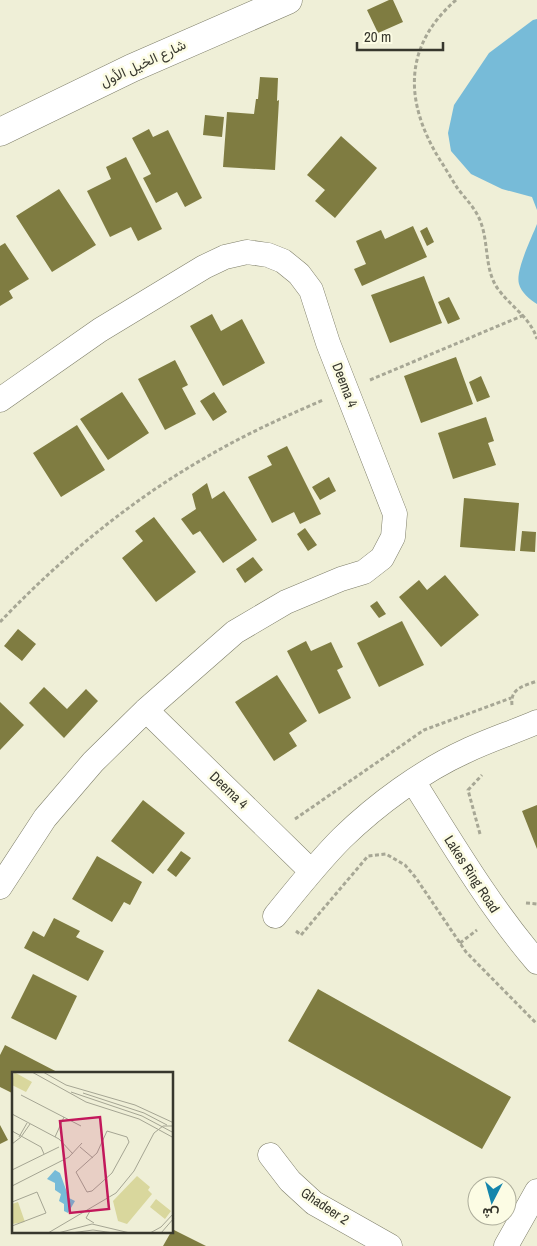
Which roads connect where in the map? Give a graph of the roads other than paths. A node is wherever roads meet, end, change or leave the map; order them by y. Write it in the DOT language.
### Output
graph roads {
  1 [pos="258,0"];
  2 [pos="288,0"];
  3 [pos="211,32"];
  4 [pos="0,132"];
  5 [pos="0,400"];
  6 [pos="146,710"];
  7 [pos="537,722"];
  8 [pos="413,781"];
  9 [pos="311,871"];
  10 [pos="0,887"];
  11 [pos="275,916"];
  12 [pos="537,962"];
  13 [pos="270,1155"];
  14 [pos="537,1191"];
  15 [pos="390,1246"];
  16 [pos="506,1246"];
  1 -- 3 [label="main road"];
  2 -- 3 [label="main road, شارع الخيل الأول"];
  3 -- 4 [label="main road, شارع الخيل الأول"];
  5 -- 6 [label="street, Deema 4"];
  6 -- 9 [label="street, Deema 4"];
  6 -- 10 [label="street, Deema 4"];
  7 -- 8 [label="street"];
  8 -- 9 [label="street"];
  8 -- 12 [label="street, Lakes Ring Road"];
  9 -- 11 [label="street"];
  13 -- 15 [label="street, Ghadeer 2"];
  14 -- 16 [label="street"];
}
